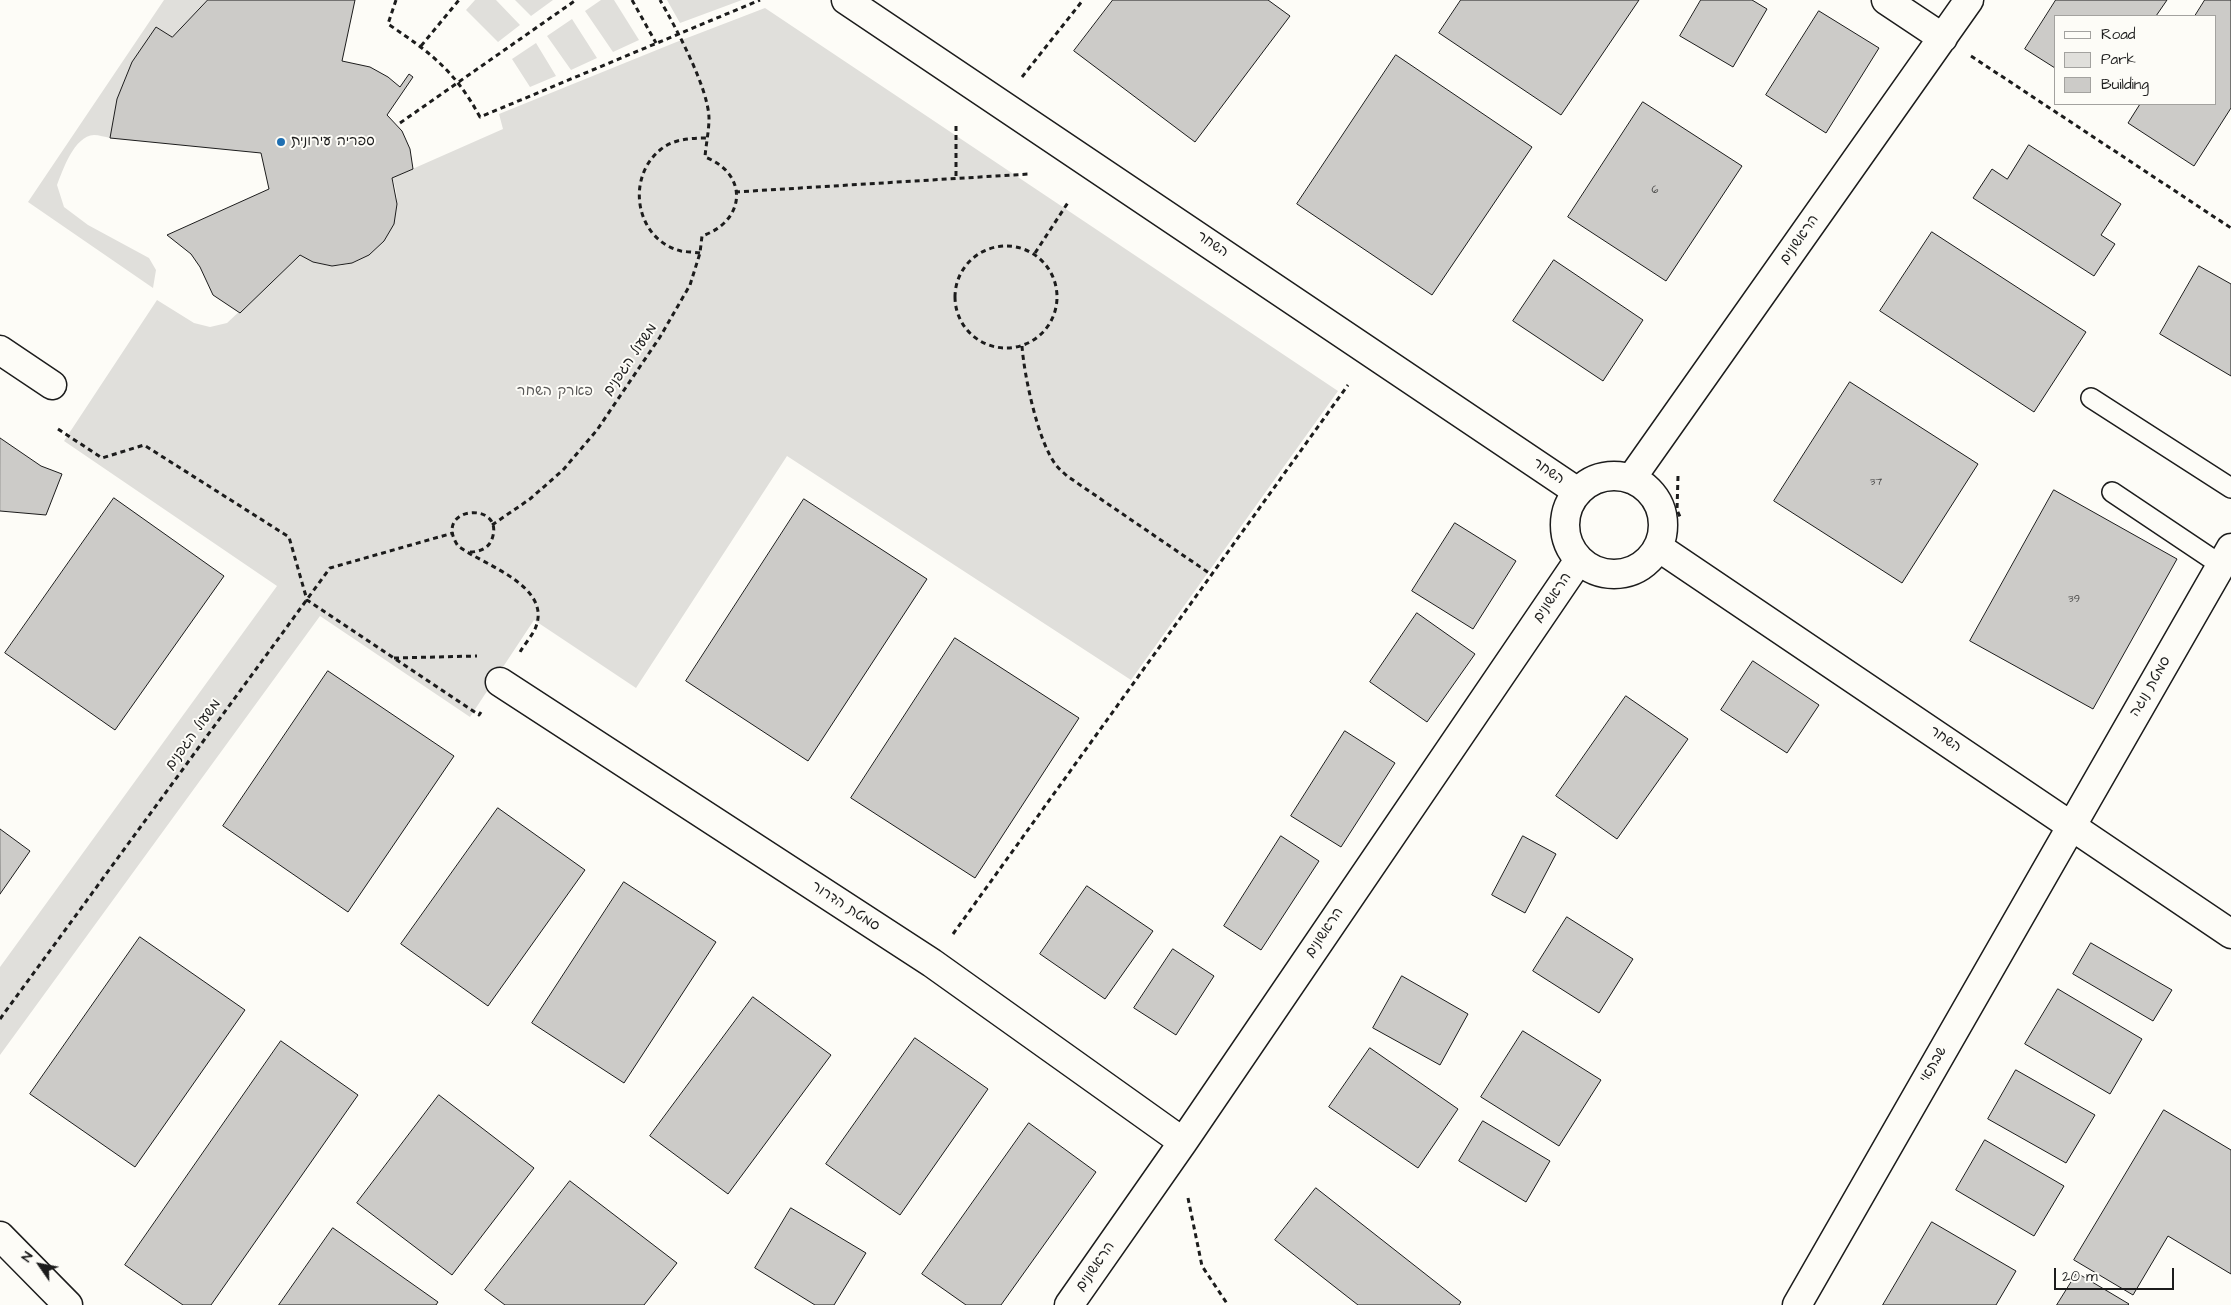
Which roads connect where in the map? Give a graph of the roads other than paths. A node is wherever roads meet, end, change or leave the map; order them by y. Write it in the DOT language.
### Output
graph roads {
  1 [pos="846,0"];
  2 [pos="1886,0"];
  3 [pos="1969,0"];
  4 [pos="1944,38"];
  5 [pos="0,350"];
  6 [pos="52,385"];
  7 [pos="2091,398"];
  8 [pos="1631,479"];
  9 [pos="2231,488"];
  10 [pos="1578,492"];
  11 [pos="2112,492"];
  12 [pos="1658,547"];
  13 [pos="2226,557"];
  14 [pos="1579,560"];
  15 [pos="500,682"];
  16 [pos="2071,825"];
  17 [pos="2231,934"];
  18 [pos="1183,1142"];
  19 [pos="0,1236"];
  20 [pos="68,1305"];
  21 [pos="1069,1305"];
  22 [pos="1797,1305"];
  1 -- 10 [label="street, השחר"];
  2 -- 4 [label="street"];
  3 -- 4 [label="street, הראשונים"];
  4 -- 8 [label="street, הראשונים"];
  5 -- 6 [label="street"];
  7 -- 9 [label="lane"];
  8 -- 10 [label="street"];
  8 -- 12 [label="street"];
  10 -- 14 [label="street"];
  11 -- 13 [label="lane"];
  12 -- 14 [label="street"];
  12 -- 16 [label="street, השחר"];
  13 -- 16 [label="street, סמטת נוגה"];
  14 -- 18 [label="street, הראשונים"];
  15 -- 18 [label="street, סמטת הדרור"];
  16 -- 17 [label="street, השחר"];
  16 -- 22 [label="street, שבתאי"];
  18 -- 21 [label="street, הראשונים"];
  19 -- 20 [label="street"];
}
